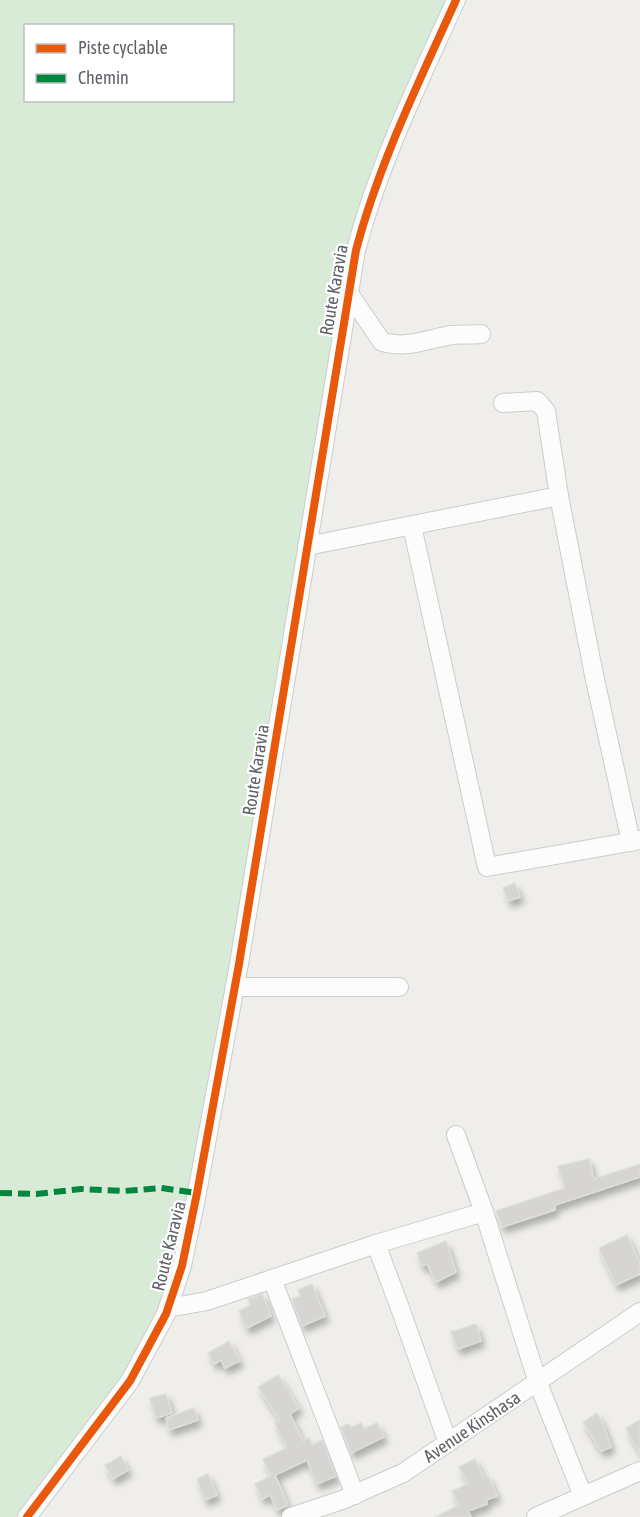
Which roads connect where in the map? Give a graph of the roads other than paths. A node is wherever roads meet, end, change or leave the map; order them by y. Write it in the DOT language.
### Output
graph roads {
  1 [pos="456,0"];
  2 [pos="348,292"];
  3 [pos="481,334"];
  4 [pos="503,402"];
  5 [pos="559,496"];
  6 [pos="412,526"];
  7 [pos="307,546"];
  8 [pos="636,841"];
  9 [pos="235,987"];
  10 [pos="399,987"];
  11 [pos="456,1135"];
  12 [pos="484,1212"];
  13 [pos="376,1244"];
  14 [pos="272,1279"];
  15 [pos="168,1308"];
  16 [pos="640,1312"];
  17 [pos="538,1383"];
  18 [pos="448,1443"];
  19 [pos="640,1471"];
  20 [pos="355,1495"];
  21 [pos="583,1496"];
  22 [pos="27,1517"];
  23 [pos="291,1517"];
  24 [pos="536,1517"];
  1 -- 2 [label="street, Route Karavia"];
  2 -- 3 [label="street"];
  2 -- 7 [label="street, Route Karavia"];
  4 -- 5 [label="street"];
  5 -- 6 [label="street"];
  5 -- 8 [label="street"];
  6 -- 7 [label="street"];
  6 -- 8 [label="street"];
  7 -- 9 [label="street, Route Karavia"];
  9 -- 10 [label="street"];
  9 -- 15 [label="street, Route Karavia"];
  11 -- 12 [label="street"];
  12 -- 13 [label="street"];
  12 -- 17 [label="street"];
  13 -- 14 [label="street"];
  13 -- 18 [label="street"];
  14 -- 15 [label="street"];
  14 -- 20 [label="street"];
  15 -- 22 [label="street, Route Karavia"];
  16 -- 17 [label="street, Avenue Kinshasa"];
  17 -- 18 [label="street, Avenue Kinshasa"];
  17 -- 21 [label="street"];
  18 -- 20 [label="street, Avenue Kinshasa"];
  19 -- 21 [label="street"];
  20 -- 23 [label="street, Avenue Kinshasa"];
  21 -- 24 [label="street"];
}
